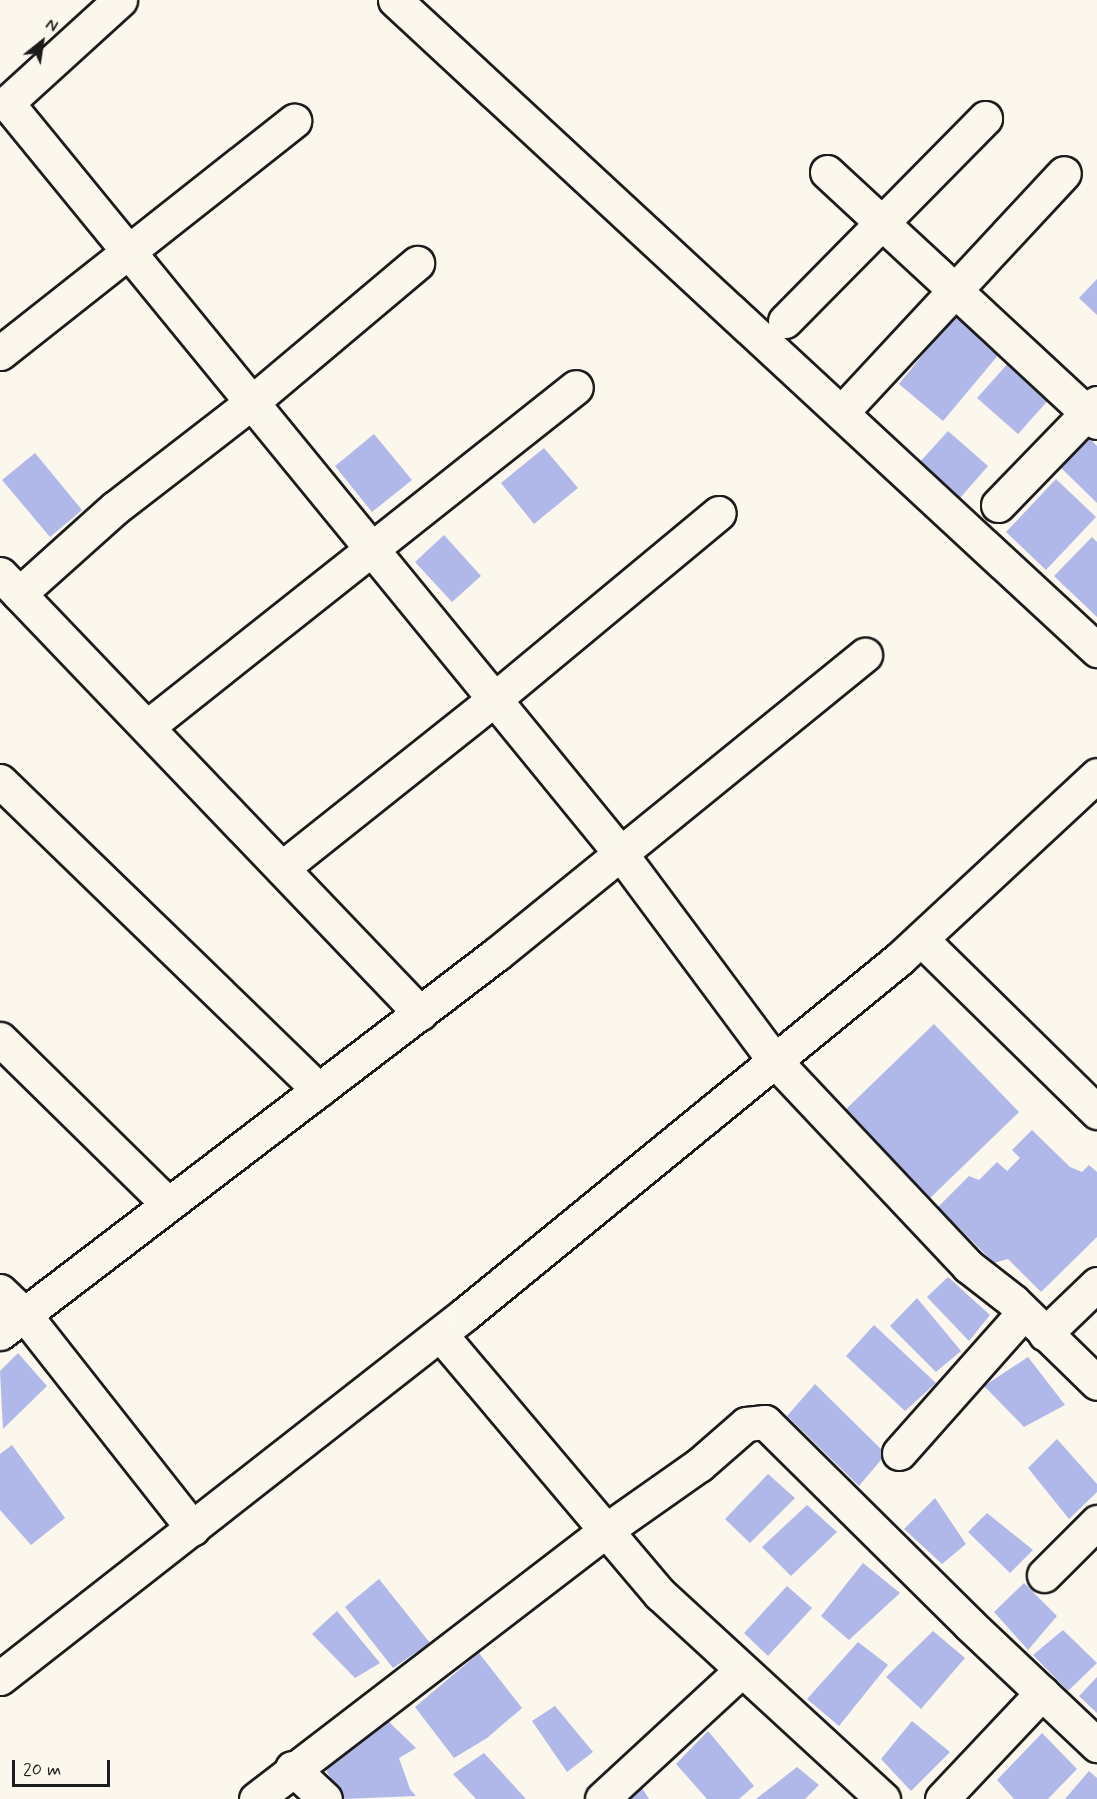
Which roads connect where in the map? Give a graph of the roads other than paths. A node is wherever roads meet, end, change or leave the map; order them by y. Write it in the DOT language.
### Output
graph roads {
  1 [pos="120,0"];
  2 [pos="395,0"];
  3 [pos="4,99"];
  4 [pos="985,118"];
  5 [pos="294,121"];
  6 [pos="827,172"];
  7 [pos="1064,173"];
  8 [pos="881,222"];
  9 [pos="129,251"];
  10 [pos="417,263"];
  11 [pos="955,291"];
  12 [pos="785,321"];
  13 [pos="0,353"];
  14 [pos="576,387"];
  15 [pos="852,401"];
  16 [pos="252,402"];
  17 [pos="1094,413"];
  18 [pos="998,505"];
  19 [pos="719,513"];
  20 [pos="372,550"];
  21 [pos="9,584"];
  22 [pos="1097,650"];
  23 [pos="865,655"];
  24 [pos="494,699"];
  25 [pos="147,727"];
  26 [pos="1097,775"];
  27 [pos="0,781"];
  28 [pos="621,854"];
  29 [pos="282,868"];
  30 [pos="921,939"];
  31 [pos="420,1012"];
  32 [pos="0,1039"];
  33 [pos="775,1061"];
  34 [pos="319,1090"];
  35 [pos="1097,1112"];
  36 [pos="168,1204"];
  37 [pos="1097,1284"];
  38 [pos="0,1291"];
  39 [pos="1035,1323"];
  40 [pos="12,1324"];
  41 [pos="440,1334"];
  42 [pos="1097,1383"];
  43 [pos="899,1453"];
  44 [pos="1097,1522"];
  45 [pos="194,1529"];
  46 [pos="605,1531"];
  47 [pos="1044,1575"];
  48 [pos="742,1670"];
  49 [pos="0,1678"];
  50 [pos="1042,1693"];
  51 [pos="1097,1745"];
  52 [pos="292,1768"];
  53 [pos="256,1799"];
  54 [pos="324,1799"];
  55 [pos="602,1799"];
  56 [pos="883,1799"];
  57 [pos="942,1799"];
  1 -- 3 [label="street"];
  2 -- 22 [label="street"];
  3 -- 9 [label="street"];
  4 -- 8 [label="street"];
  5 -- 9 [label="street"];
  6 -- 8 [label="street"];
  7 -- 11 [label="street"];
  8 -- 11 [label="street"];
  8 -- 12 [label="street"];
  9 -- 13 [label="street"];
  9 -- 16 [label="street"];
  10 -- 16 [label="street"];
  11 -- 15 [label="street"];
  11 -- 17 [label="street"];
  14 -- 20 [label="street"];
  16 -- 20 [label="street"];
  16 -- 21 [label="street"];
  17 -- 18 [label="street"];
  19 -- 24 [label="street"];
  20 -- 24 [label="street"];
  20 -- 25 [label="street"];
  21 -- 25 [label="street"];
  23 -- 28 [label="street"];
  24 -- 28 [label="street"];
  24 -- 29 [label="street"];
  25 -- 29 [label="street"];
  26 -- 30 [label="street"];
  27 -- 34 [label="street"];
  28 -- 31 [label="street"];
  28 -- 33 [label="street"];
  29 -- 31 [label="street"];
  30 -- 33 [label="street"];
  30 -- 35 [label="street"];
  31 -- 34 [label="street"];
  32 -- 36 [label="street"];
  33 -- 39 [label="street"];
  33 -- 41 [label="street"];
  34 -- 36 [label="street"];
  36 -- 40 [label="street"];
  37 -- 39 [label="street"];
  38 -- 40 [label="street"];
  39 -- 42 [label="street"];
  39 -- 43 [label="street"];
  40 -- 45 [label="street"];
  41 -- 45 [label="street"];
  41 -- 46 [label="street"];
  44 -- 47 [label="street"];
  45 -- 49 [label="street"];
  46 -- 48 [label="street"];
  46 -- 50 [label="street"];
  46 -- 52 [label="street"];
  48 -- 55 [label="street"];
  48 -- 56 [label="street"];
  50 -- 51 [label="street"];
  50 -- 57 [label="street"];
  52 -- 53 [label="street"];
  52 -- 54 [label="street"];
}
